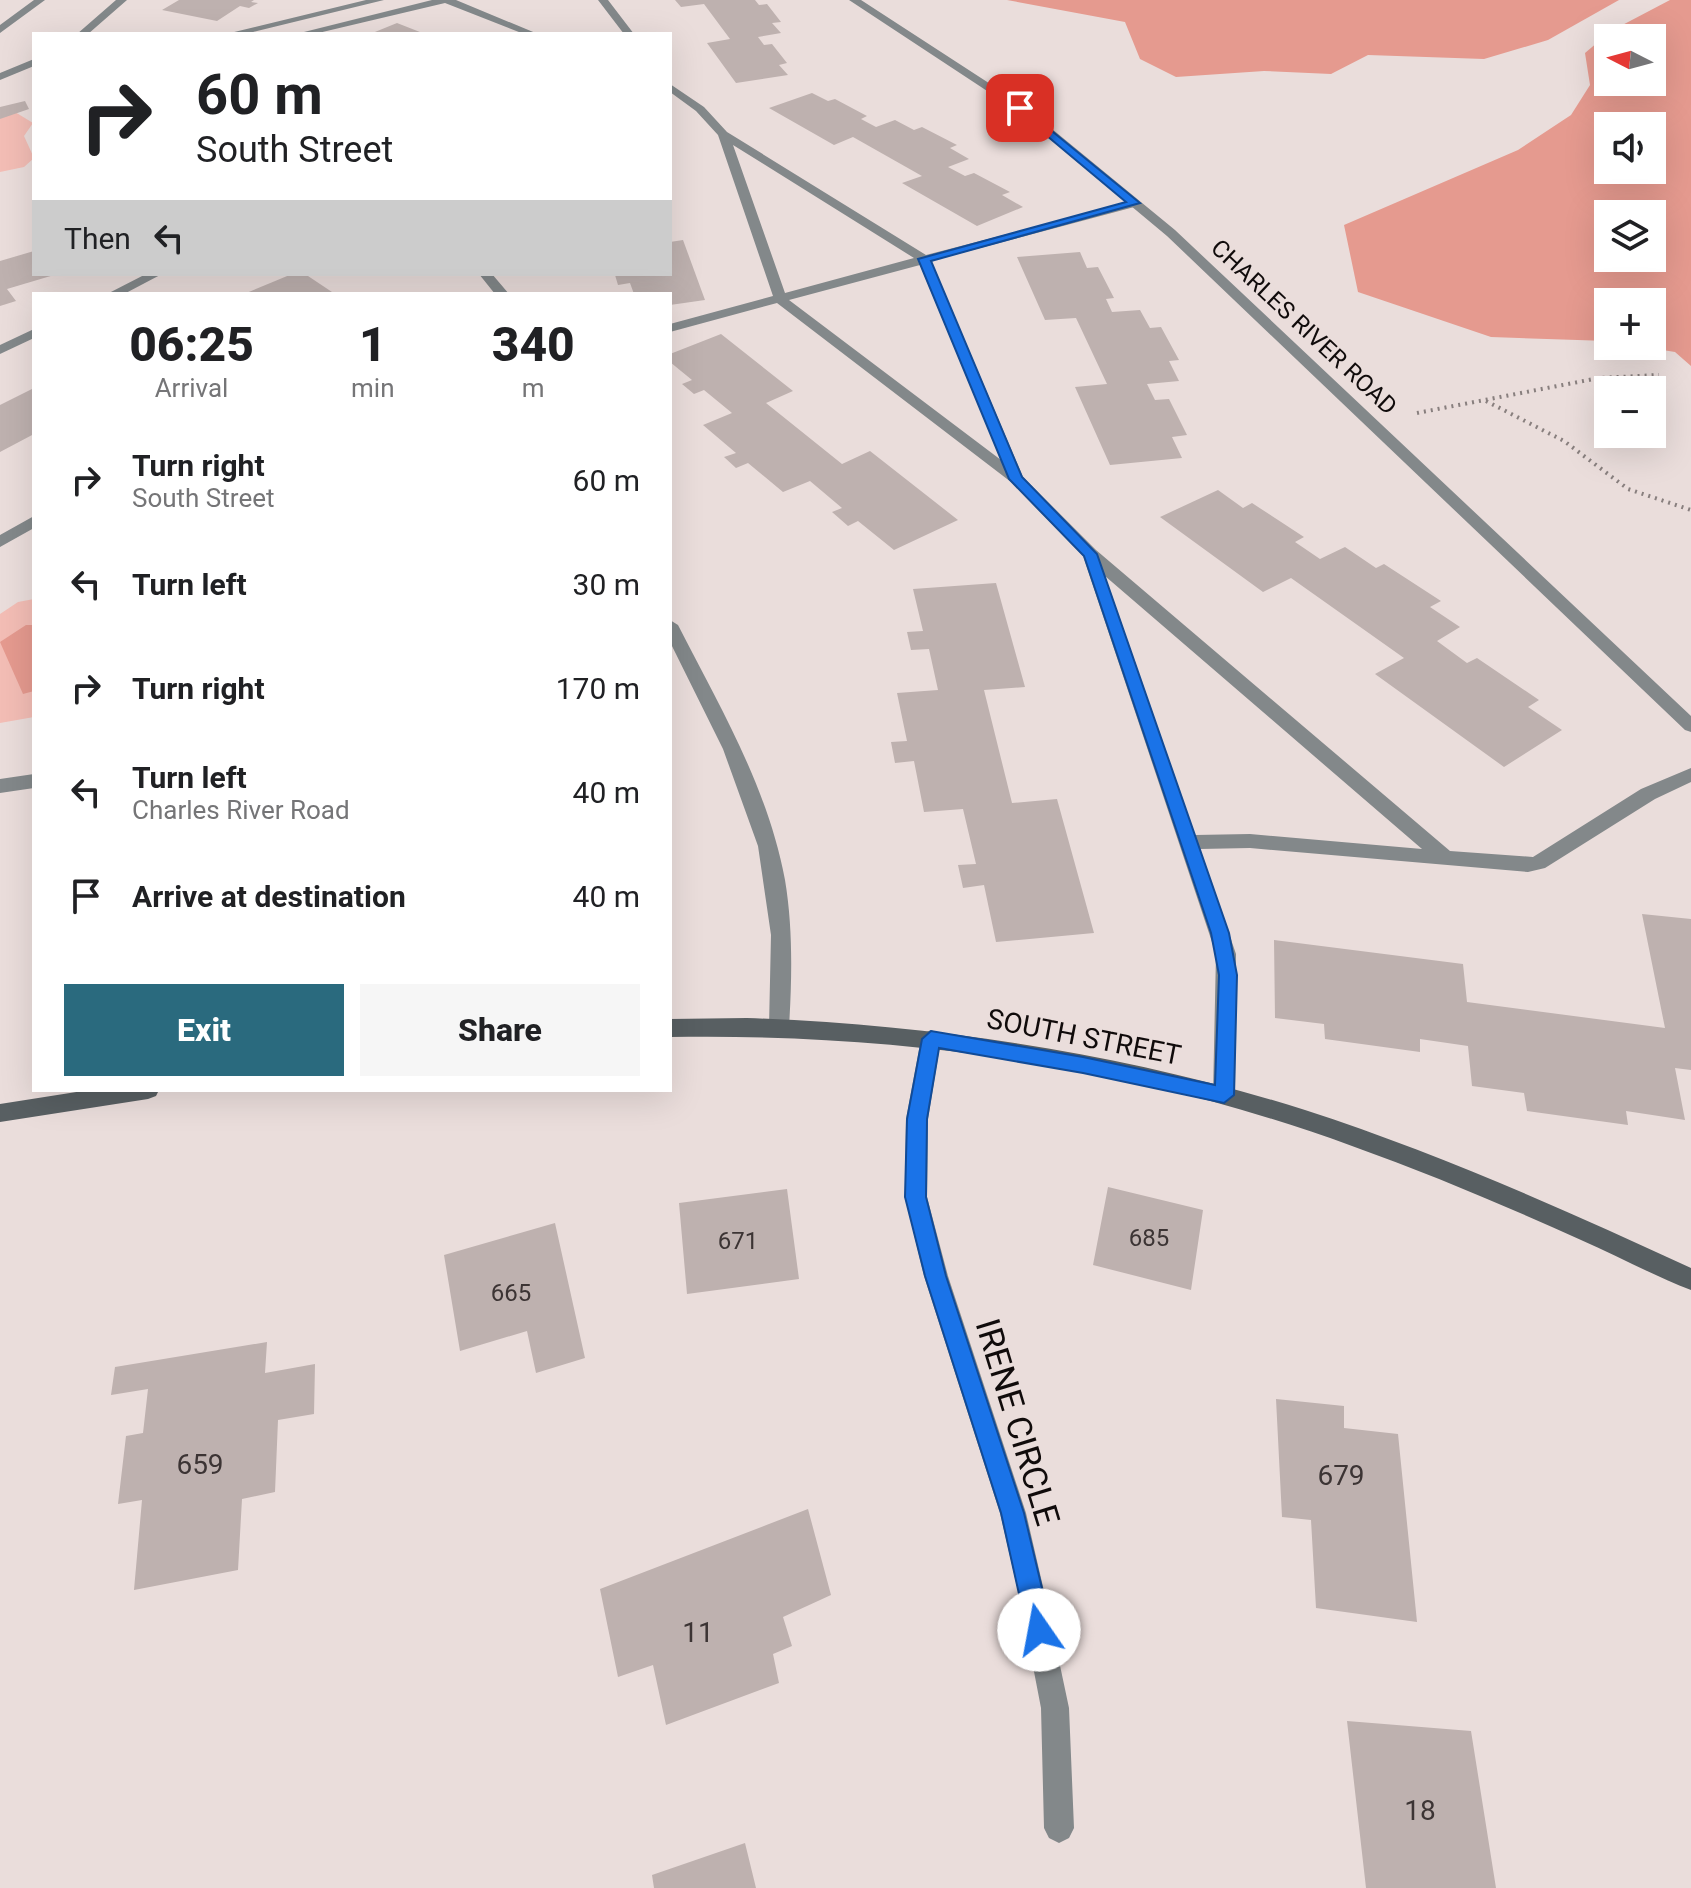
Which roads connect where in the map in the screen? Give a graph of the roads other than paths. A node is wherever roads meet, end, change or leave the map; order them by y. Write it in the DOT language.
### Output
graph roads {
  1 [pos="40,0"];
  2 [pos="122,0"];
  3 [pos="379,0"];
  4 [pos="446,0"];
  5 [pos="603,0"];
  6 [pos="854,0"];
  7 [pos="364,2"];
  8 [pos="0,30"];
  9 [pos="84,32"];
  10 [pos="239,32"];
  11 [pos="310,32"];
  12 [pos="528,32"];
  13 [pos="627,32"];
  14 [pos="32,63"];
  15 [pos="0,77"];
  16 [pos="672,89"];
  17 [pos="723,134"];
  18 [pos="1134,203"];
  19 [pos="924,259"];
  20 [pos="152,276"];
  21 [pos="487,276"];
  22 [pos="118,292"];
  23 [pos="500,292"];
  24 [pos="781,300"];
  25 [pos="672,327"];
  26 [pos="32,334"];
  27 [pos="0,350"];
  28 [pos="1016,479"];
  29 [pos="32,522"];
  30 [pos="0,542"];
  31 [pos="1090,554"];
  32 [pos="672,629"];
  33 [pos="1691,726"];
  34 [pos="1691,775"];
  35 [pos="32,781"];
  36 [pos="0,786"];
  37 [pos="1190,842"];
  38 [pos="1448,860"];
  39 [pos="779,1027"];
  40 [pos="672,1028"];
  41 [pos="931,1039"];
  42 [pos="135,1092"];
  43 [pos="1224,1095"];
  44 [pos="0,1113"];
  45 [pos="1691,1279"];
  46 [pos="1059,1828"];
  1 -- 8 [label="street"];
  2 -- 9 [label="street"];
  3 -- 7 [label="street"];
  4 -- 11 [label="street"];
  4 -- 12 [label="street"];
  5 -- 13 [label="street"];
  6 -- 18 [label="street, CHARLES RIVER ROAD"];
  7 -- 10 [label="street"];
  14 -- 15 [label="street"];
  16 -- 17 [label="street"];
  17 -- 19 [label="street"];
  17 -- 24 [label="street"];
  18 -- 19 [label="street"];
  18 -- 33 [label="street, CHARLES RIVER ROAD"];
  19 -- 24 [label="street"];
  19 -- 28 [label="street"];
  20 -- 22 [label="street"];
  21 -- 23 [label="street"];
  24 -- 25 [label="street"];
  24 -- 28 [label="street"];
  26 -- 27 [label="street"];
  28 -- 31 [label="street"];
  29 -- 30 [label="street"];
  31 -- 37 [label="street"];
  31 -- 38 [label="street"];
  32 -- 39 [label="street"];
  34 -- 38 [label="street"];
  35 -- 36 [label="street"];
  37 -- 38 [label="street"];
  37 -- 43 [label="street"];
  39 -- 40 [label="main road, SOUTH STREET"];
  39 -- 41 [label="main road, SOUTH STREET"];
  41 -- 43 [label="main road, SOUTH STREET"];
  41 -- 46 [label="street, IRENE CIRCLE"];
  42 -- 44 [label="main road"];
  43 -- 45 [label="main road, SOUTH STREET"];
}
